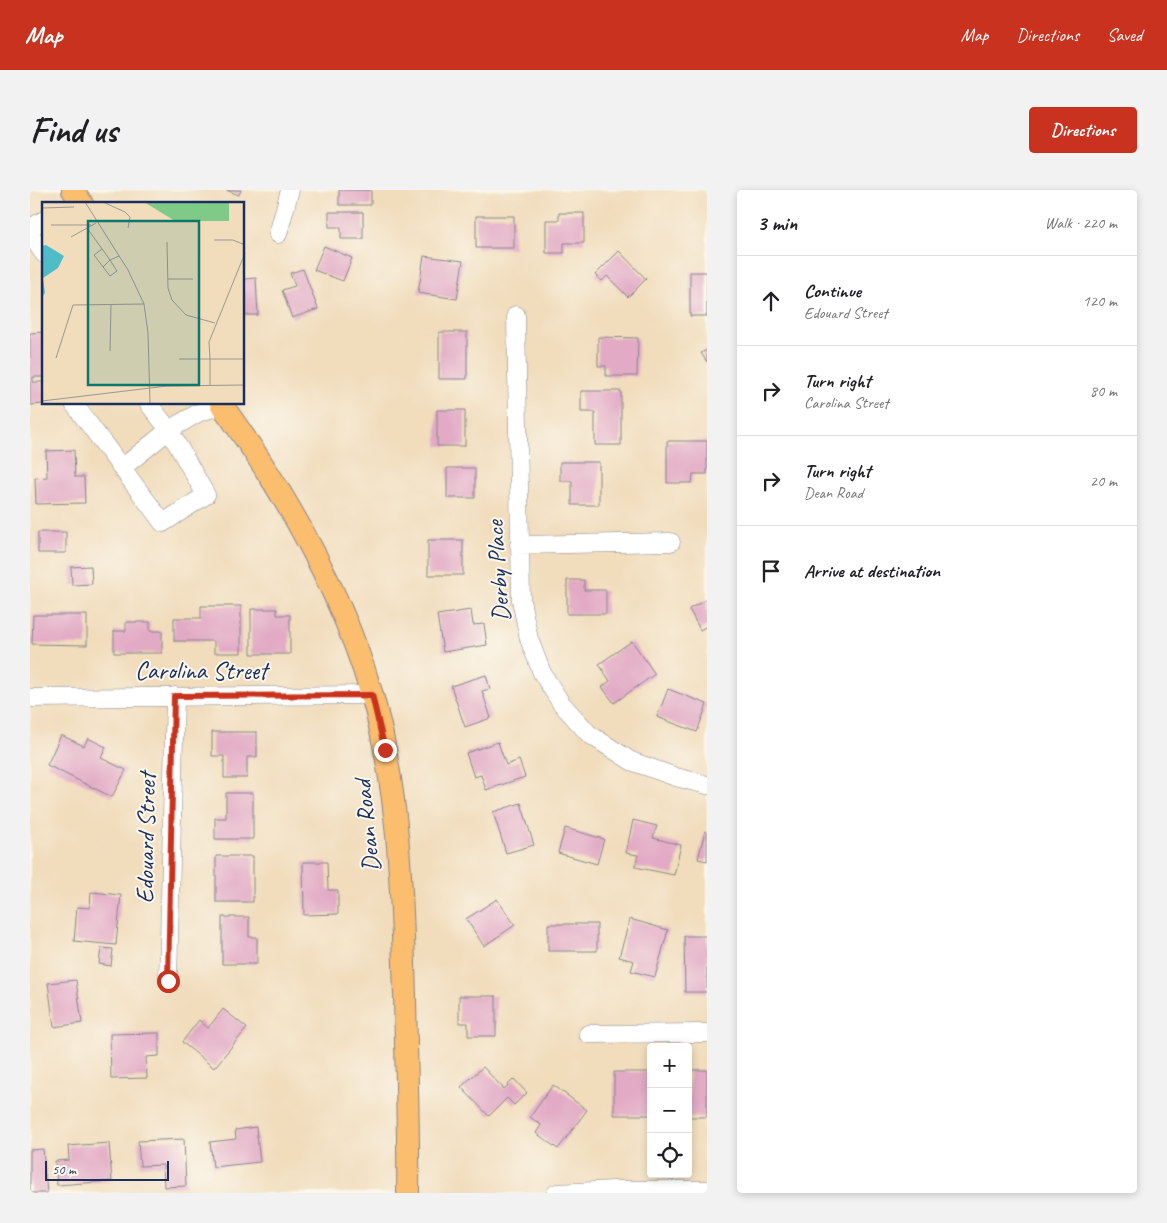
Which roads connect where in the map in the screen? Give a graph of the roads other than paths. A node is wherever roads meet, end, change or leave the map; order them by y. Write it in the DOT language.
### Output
graph roads {
  1 [pos="290,190"];
  2 [pos="42,221"];
  3 [pos="30,228"];
  4 [pos="30,234"];
  5 [pos="278,234"];
  6 [pos="42,251"];
  7 [pos="516,315"];
  8 [pos="75,405"];
  9 [pos="149,405"];
  10 [pos="218,405"];
  11 [pos="222,405"];
  12 [pos="168,430"];
  13 [pos="122,468"];
  14 [pos="671,542"];
  15 [pos="519,545"];
  16 [pos="372,695"];
  17 [pos="174,696"];
  18 [pos="30,698"];
  19 [pos="707,785"];
  20 [pos="168,981"];
  21 [pos="707,1033"];
  22 [pos="588,1034"];
  23 [pos="707,1190"];
  24 [pos="408,1193"];
  25 [pos="556,1193"];
  1 -- 5 [label="street"];
  2 -- 3 [label="street"];
  4 -- 6 [label="street"];
  7 -- 15 [label="street, Derby Place"];
  8 -- 13 [label="street"];
  9 -- 12 [label="street"];
  10 -- 12 [label="street"];
  11 -- 16 [label="main road, Dean Road"];
  12 -- 13 [label="street"];
  12 -- 13 [label="street"];
  14 -- 15 [label="street"];
  15 -- 19 [label="street, Derby Place"];
  16 -- 17 [label="street, Carolina Street"];
  16 -- 24 [label="main road, Dean Road"];
  17 -- 18 [label="street, Carolina Street"];
  17 -- 20 [label="street, Edouard Street"];
  21 -- 22 [label="street"];
  23 -- 25 [label="street"];
}
